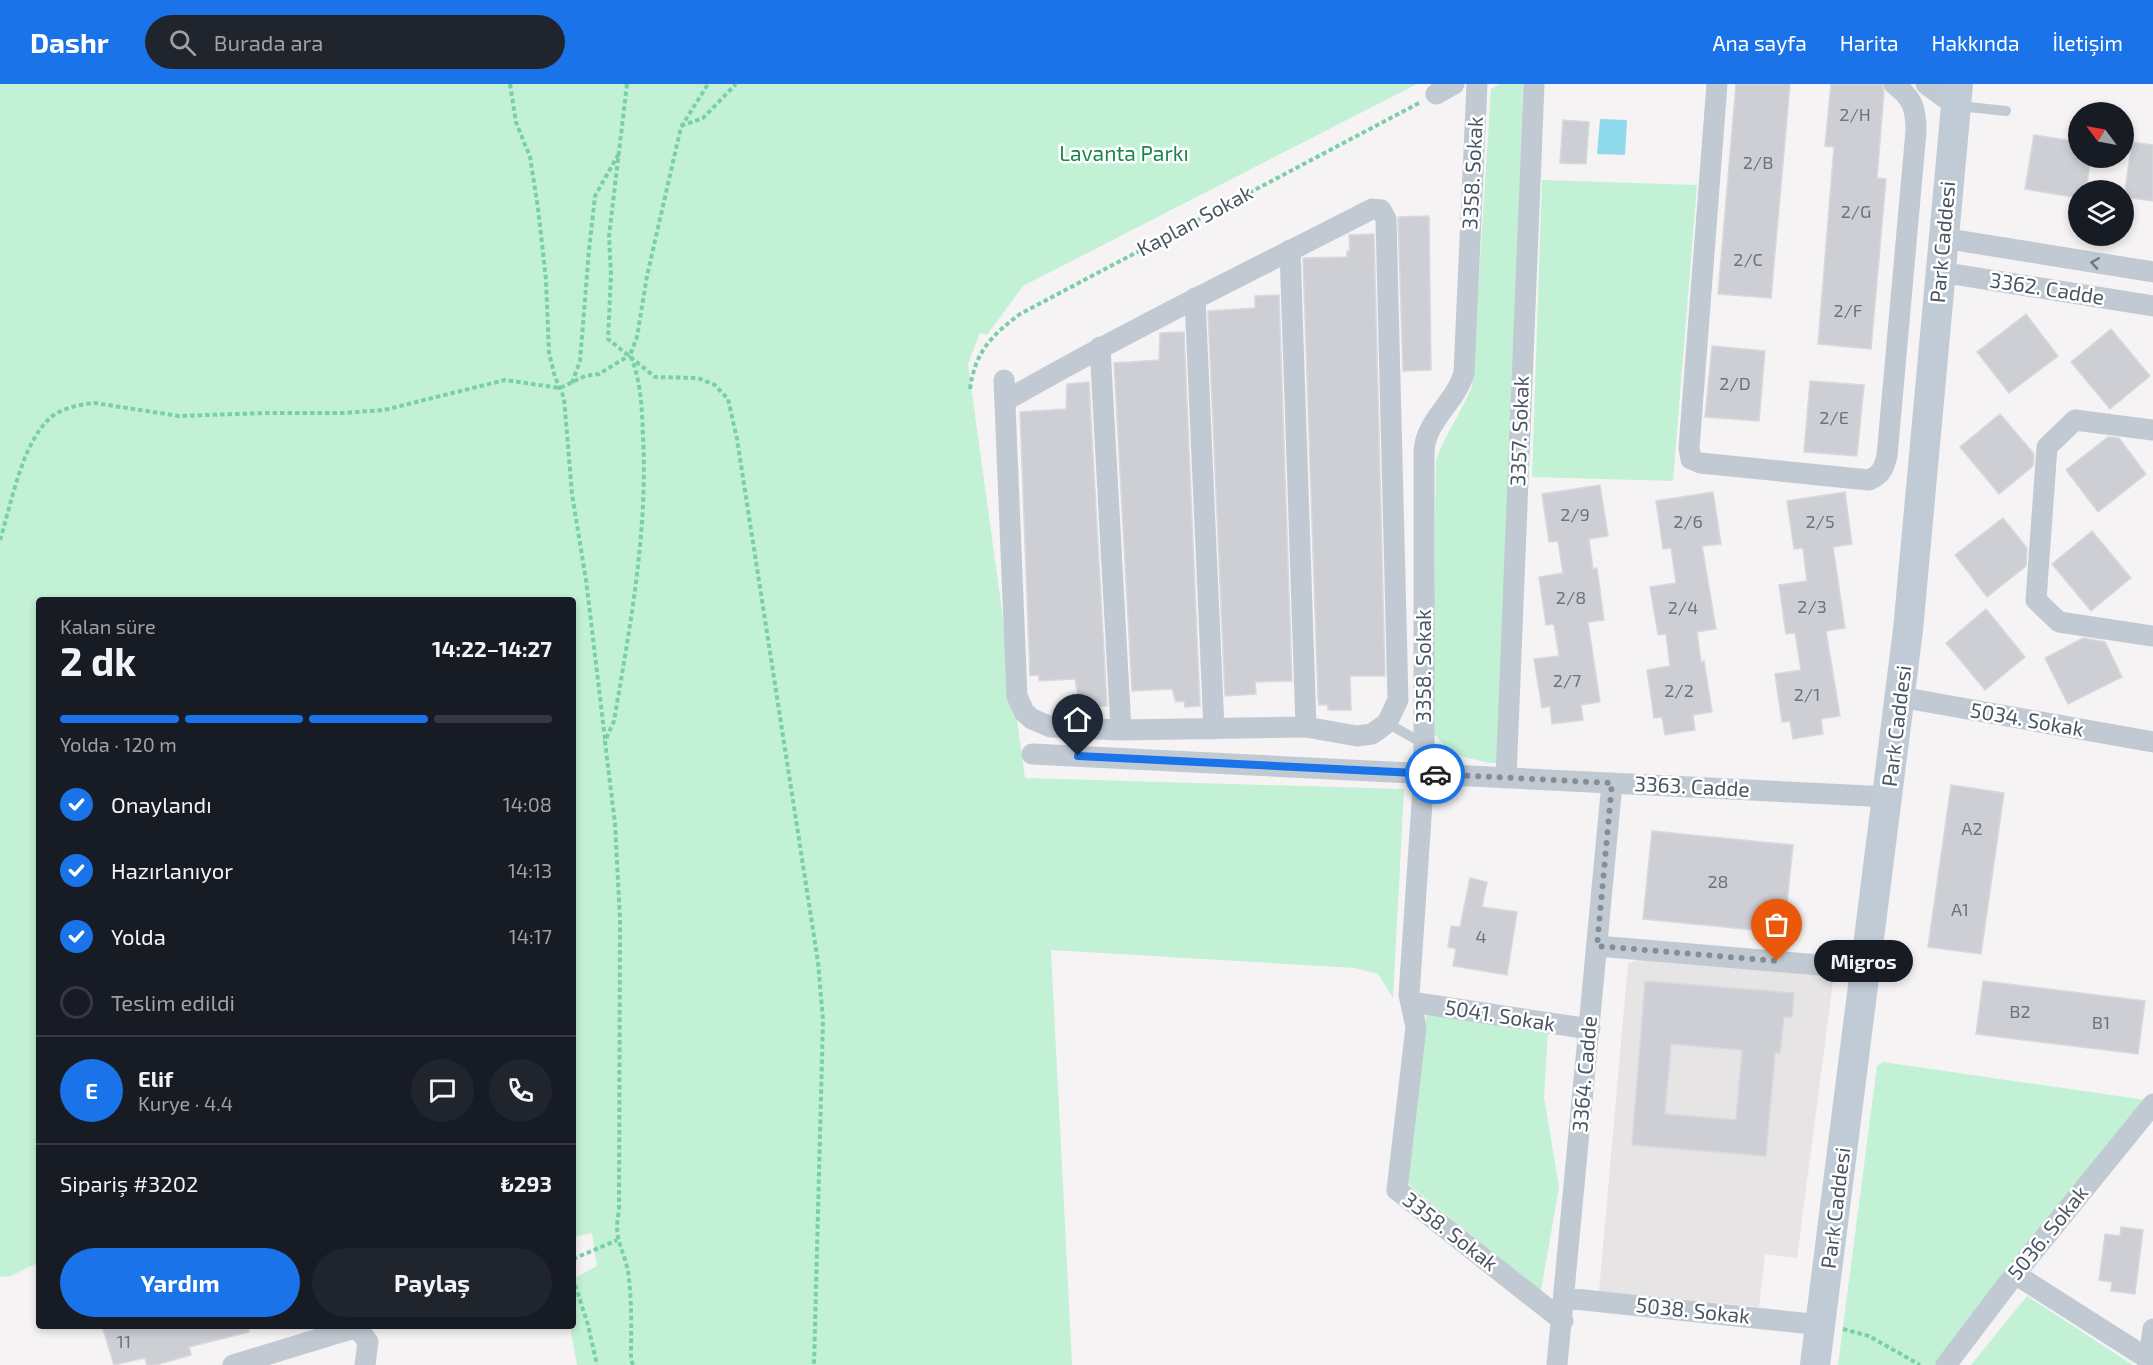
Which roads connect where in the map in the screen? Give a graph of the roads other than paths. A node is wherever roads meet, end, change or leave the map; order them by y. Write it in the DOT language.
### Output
graph roads {
  1 [pos="1477,84"];
  2 [pos="1534,84"];
  3 [pos="1717,84"];
  4 [pos="1894,84"];
  5 [pos="1926,84"];
  6 [pos="1957,95"];
  7 [pos="2006,111"];
  8 [pos="1943,238"];
  9 [pos="1290,250"];
  10 [pos="1940,272"];
  11 [pos="2153,272"];
  12 [pos="1195,298"];
  13 [pos="2153,306"];
  14 [pos="1100,347"];
  15 [pos="1004,380"];
  16 [pos="1005,401"];
  17 [pos="2153,430"];
  18 [pos="2153,636"];
  19 [pos="1900,697"];
  20 [pos="1387,723"];
  21 [pos="1306,727"];
  22 [pos="1214,729"];
  23 [pos="1121,730"];
  24 [pos="2153,742"];
  25 [pos="1424,744"];
  26 [pos="1032,754"];
  27 [pos="1424,773"];
  28 [pos="1506,778"];
  29 [pos="1612,783"];
  30 [pos="1889,797"];
  31 [pos="1597,946"];
  32 [pos="1867,969"];
  33 [pos="1411,1002"];
  34 [pos="1590,1029"];
  35 [pos="2153,1104"];
  36 [pos="2015,1274"];
  37 [pos="1565,1298"];
  38 [pos="1563,1321"];
  39 [pos="1821,1325"];
  40 [pos="352,1329"];
  41 [pos="361,1329"];
  42 [pos="2153,1329"];
  43 [pos="2151,1361"];
  44 [pos="233,1365"];
  45 [pos="365,1365"];
  46 [pos="1557,1365"];
  47 [pos="1815,1365"];
  48 [pos="1946,1365"];
  1 -- 25 [label="street, 3358. Sokak"];
  2 -- 28 [label="street, 3357. Sokak"];
  3 -- 4 [label="street"];
  5 -- 6 [label="street"];
  6 -- 7 [label="lane"];
  6 -- 8 [label="street, Park Caddesi"];
  8 -- 10 [label="street, Park Caddesi"];
  11 -- 8 [label="street, 3362. Cadde, one-way"];
  9 -- 12 [label="street"];
  9 -- 20 [label="street"];
  9 -- 21 [label="street"];
  10 -- 13 [label="street, 3362. Cadde"];
  10 -- 19 [label="street, Park Caddesi"];
  12 -- 14 [label="street"];
  12 -- 22 [label="street"];
  14 -- 16 [label="street"];
  14 -- 23 [label="street"];
  15 -- 16 [label="street"];
  16 -- 23 [label="street"];
  17 -- 18 [label="street"];
  19 -- 24 [label="street, 5034. Sokak"];
  19 -- 30 [label="street, Park Caddesi"];
  20 -- 21 [label="street"];
  20 -- 25 [label="lane"];
  21 -- 22 [label="street"];
  22 -- 23 [label="street"];
  25 -- 27 [label="street, 3358. Sokak"];
  26 -- 27 [label="street, 3363. Cadde"];
  27 -- 28 [label="street, 3363. Cadde"];
  27 -- 33 [label="street, 3358. Sokak"];
  28 -- 29 [label="street, 3363. Cadde"];
  29 -- 30 [label="street, 3363. Cadde"];
  29 -- 31 [label="street, 3364. Cadde"];
  30 -- 32 [label="street, Park Caddesi"];
  31 -- 32 [label="street"];
  31 -- 34 [label="street, 3364. Cadde"];
  32 -- 39 [label="street, Park Caddesi"];
  33 -- 34 [label="street, 5041. Sokak"];
  33 -- 38 [label="street, 3358. Sokak"];
  34 -- 37 [label="street, 3364. Cadde"];
  35 -- 36 [label="street, 5036. Sokak"];
  36 -- 43 [label="street"];
  36 -- 48 [label="street, 5036. Sokak"];
  37 -- 38 [label="street, 3364. Cadde"];
  37 -- 39 [label="street, 5038. Sokak"];
  38 -- 46 [label="street, 3364. Cadde"];
  39 -- 47 [label="street, Park Caddesi"];
  40 -- 44 [label="street"];
  41 -- 45 [label="street"];
  42 -- 43 [label="street"];
}
